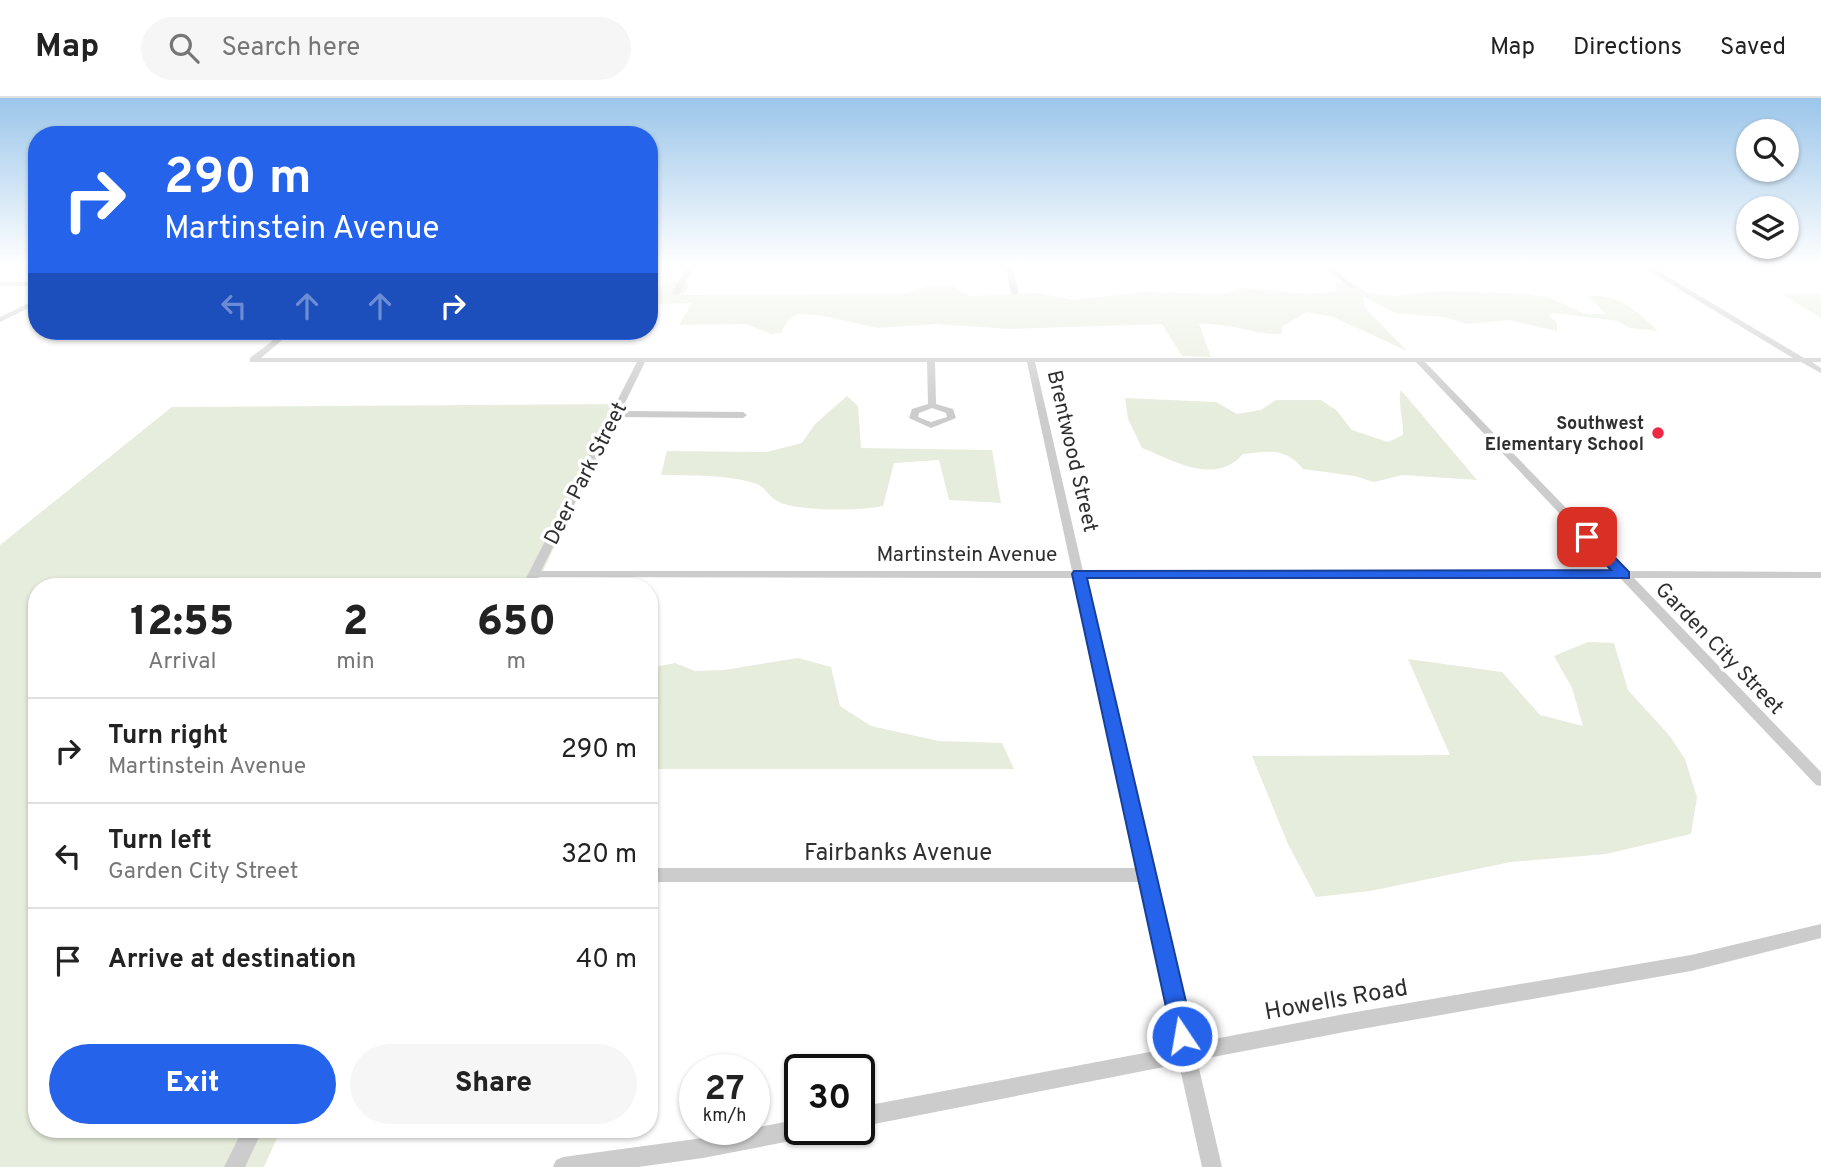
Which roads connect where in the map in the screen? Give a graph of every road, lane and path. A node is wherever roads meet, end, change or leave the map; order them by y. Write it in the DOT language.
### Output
graph roads {
  1 [pos="1725,314"];
  2 [pos="278,340"];
  3 [pos="643,359"];
  4 [pos="931,359"];
  5 [pos="1030,359"];
  6 [pos="1417,359"];
  7 [pos="1803,360"];
  8 [pos="1821,360"];
  9 [pos="1821,371"];
  10 [pos="932,405"];
  11 [pos="615,414"];
  12 [pos="743,415"];
  13 [pos="534,574"];
  14 [pos="1079,574"];
  15 [pos="1623,575"];
  16 [pos="1821,575"];
  17 [pos="532,578"];
  18 [pos="1821,781"];
  19 [pos="658,875"];
  20 [pos="1147,875"];
  21 [pos="1821,931"];
  22 [pos="1186,1053"];
  23 [pos="875,1114"];
  24 [pos="784,1132"];
  25 [pos="248,1138"];
  26 [pos="234,1167"];
  27 [pos="563,1167"];
  28 [pos="1212,1167"];
  1 -- 7 [label="street"];
  2 -- 3 [label="street"];
  3 -- 4 [label="street"];
  3 -- 11 [label="street, Deer Park Street"];
  4 -- 5 [label="street"];
  4 -- 10 [label="street"];
  5 -- 6 [label="street"];
  5 -- 14 [label="street, Brentwood Street"];
  6 -- 7 [label="street"];
  6 -- 15 [label="street, Garden City Street"];
  7 -- 8 [label="street"];
  7 -- 9 [label="street"];
  11 -- 12 [label="street"];
  11 -- 13 [label="street, Deer Park Street"];
  13 -- 14 [label="street, Martinstein Avenue"];
  13 -- 17 [label="street, Deer Park Street"];
  14 -- 15 [label="street, Martinstein Avenue"];
  14 -- 20 [label="street, Brentwood Street"];
  15 -- 16 [label="street, Martinstein Avenue"];
  15 -- 18 [label="street, Garden City Street"];
  19 -- 20 [label="street, Fairbanks Avenue"];
  20 -- 22 [label="street, Brentwood Street"];
  21 -- 22 [label="street, Howells Road"];
  22 -- 23 [label="street, Howells Road"];
  22 -- 28 [label="street, Brentwood Street"];
  24 -- 27 [label="street"];
  25 -- 26 [label="street"];
}
